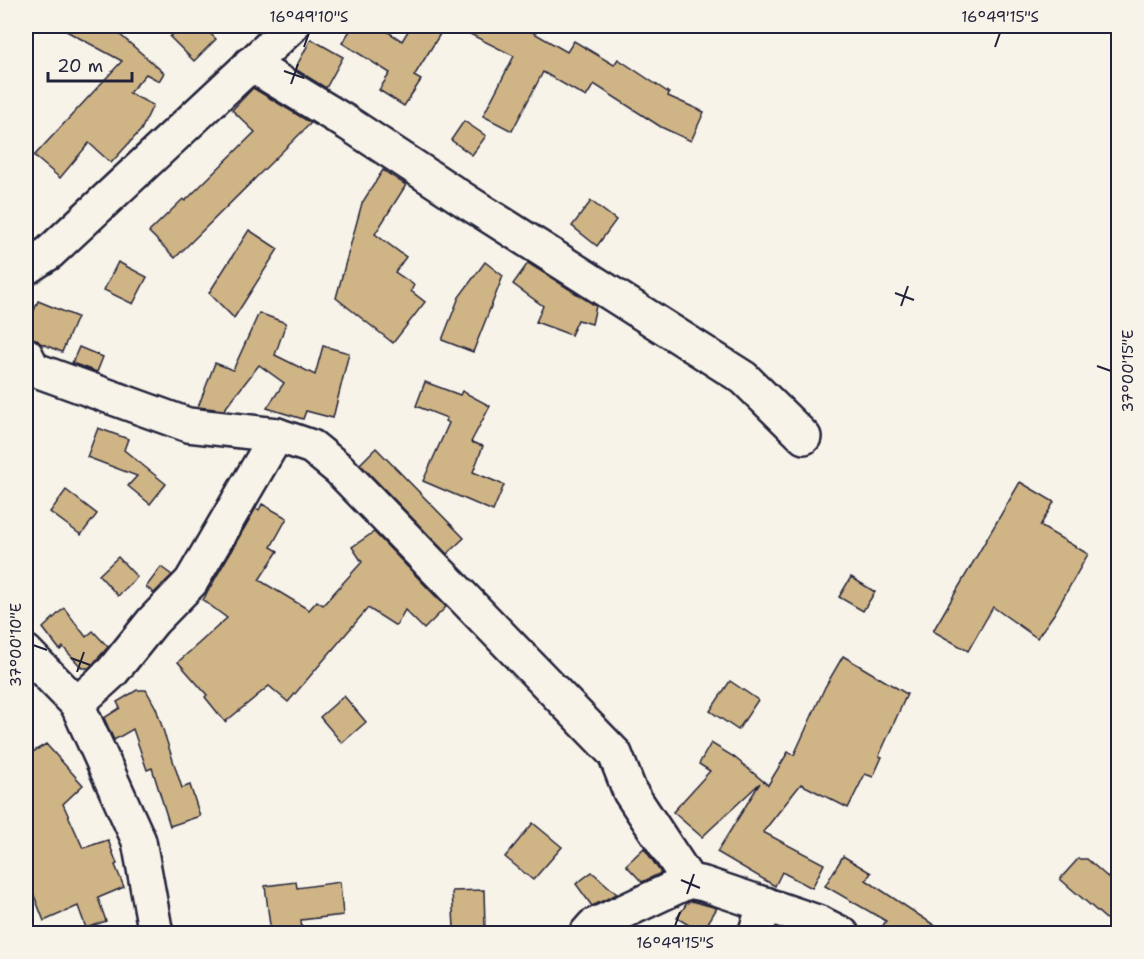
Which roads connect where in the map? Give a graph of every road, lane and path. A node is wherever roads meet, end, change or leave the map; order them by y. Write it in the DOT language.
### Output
graph roads {
  1 [pos="292,26"];
  2 [pos="250,64"];
  3 [pos="26,268"];
  4 [pos="26,355"];
  5 [pos="277,435"];
  6 [pos="804,436"];
  7 [pos="26,652"];
  8 [pos="77,704"];
  9 [pos="689,881"];
  10 [pos="760,919"];
  11 [pos="156,933"];
  12 [pos="586,933"];
  13 [pos="842,933"];
  1 -- 2 [label="street"];
  2 -- 3 [label="street"];
  2 -- 6 [label="street"];
  4 -- 5 [label="street"];
  5 -- 8 [label="street"];
  5 -- 9 [label="street"];
  7 -- 8 [label="street"];
  8 -- 11 [label="street"];
  9 -- 10 [label="street"];
  9 -- 12 [label="street"];
  10 -- 13 [label="street"];
}
